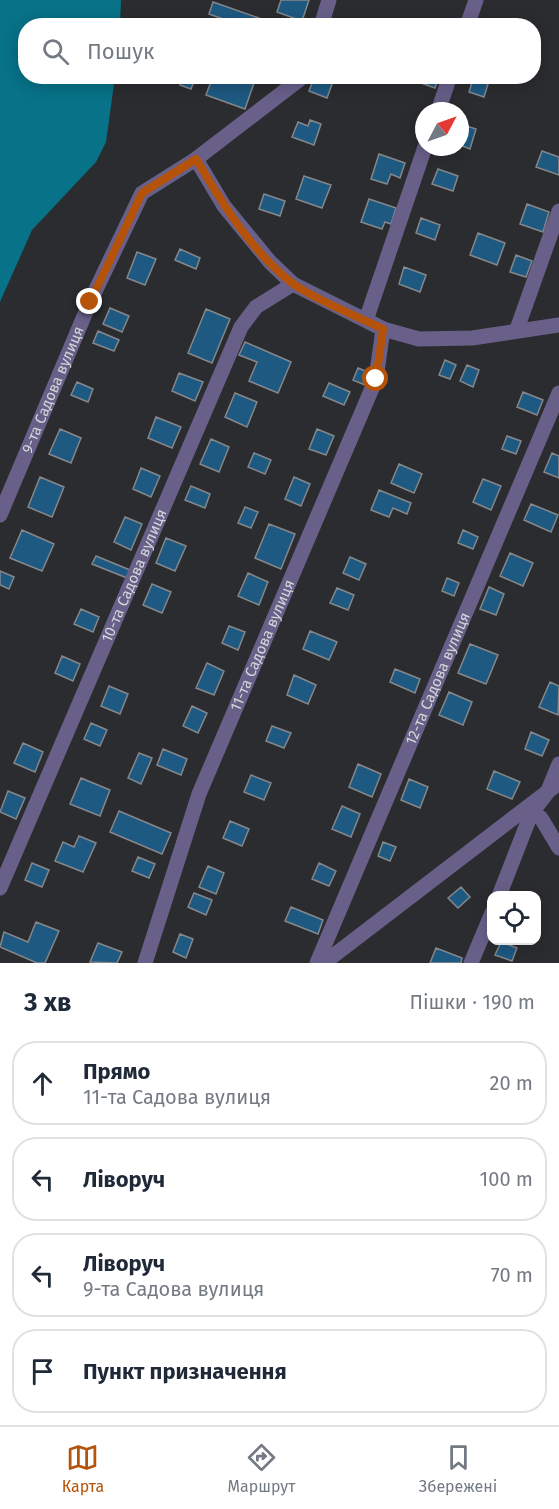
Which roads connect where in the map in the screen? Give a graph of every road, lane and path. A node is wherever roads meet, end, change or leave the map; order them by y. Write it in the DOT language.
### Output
graph roads {
  1 [pos="329,0"];
  2 [pos="476,0"];
  3 [pos="323,18"];
  4 [pos="470,18"];
  5 [pos="294,84"];
  6 [pos="447,84"];
  7 [pos="441,102"];
  8 [pos="422,156"];
  9 [pos="196,159"];
  10 [pos="559,211"];
  11 [pos="293,284"];
  12 [pos="366,320"];
  13 [pos="559,324"];
  14 [pos="383,329"];
  15 [pos="517,329"];
  16 [pos="559,393"];
  17 [pos="0,515"];
  18 [pos="559,764"];
  19 [pos="559,783"];
  20 [pos="547,793"];
  21 [pos="531,814"];
  22 [pos="559,848"];
  23 [pos="0,888"];
  24 [pos="501,891"];
  25 [pos="487,925"];
  26 [pos="145,963"];
  27 [pos="317,963"];
  28 [pos="324,963"];
  29 [pos="471,963"];
  1 -- 3 [label="street"];
  2 -- 4 [label="street"];
  5 -- 9 [label="street, 9-та Садова вулиця"];
  6 -- 7 [label="street"];
  8 -- 12 [label="street"];
  9 -- 11 [label="street"];
  9 -- 17 [label="street, 9-та Садова вулиця"];
  10 -- 15 [label="street"];
  11 -- 12 [label="street"];
  11 -- 23 [label="street, 10-та Садова вулиця"];
  12 -- 14 [label="street"];
  13 -- 15 [label="street"];
  14 -- 15 [label="street"];
  14 -- 26 [label="street, 11-та Садова вулиця"];
  16 -- 27 [label="street, 12-та Садова вулиця"];
  18 -- 20 [label="street"];
  19 -- 20 [label="street"];
  20 -- 21 [label="street"];
  20 -- 28 [label="street"];
  21 -- 22 [label="street"];
  21 -- 24 [label="street"];
  25 -- 29 [label="street"];
}
